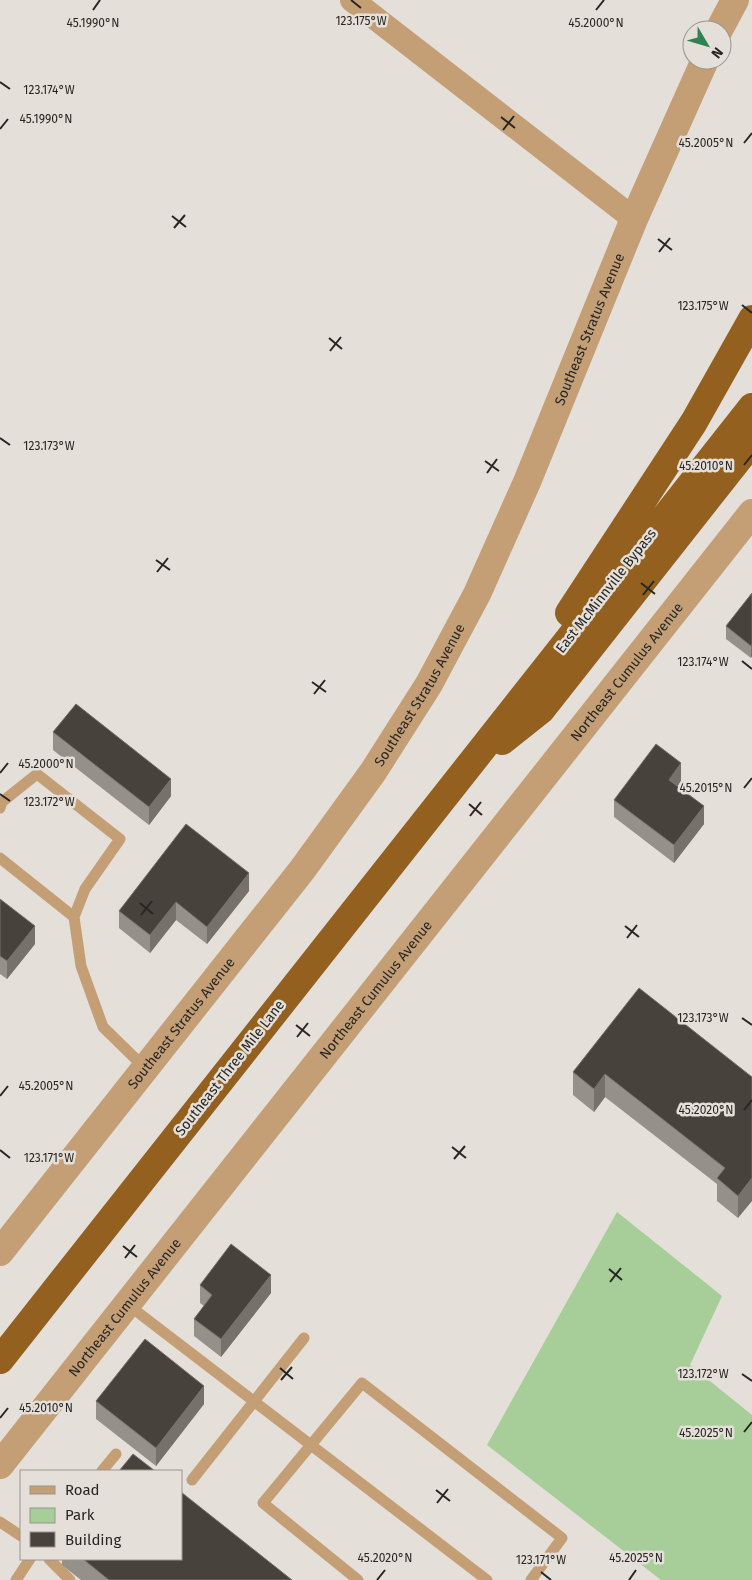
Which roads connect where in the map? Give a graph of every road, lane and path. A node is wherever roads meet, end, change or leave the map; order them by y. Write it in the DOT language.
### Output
graph roads {
  1 [pos="352,0"];
  2 [pos="735,0"];
  3 [pos="724,20"];
  4 [pos="701,70"];
  5 [pos="634,219"];
  6 [pos="752,319"];
  7 [pos="752,407"];
  8 [pos="752,442"];
  9 [pos="752,513"];
  10 [pos="460,776"];
  11 [pos="0,808"];
  12 [pos="0,858"];
  13 [pos="74,917"];
  14 [pos="146,1068"];
  15 [pos="0,1252"];
  16 [pos="126,1304"];
  17 [pos="304,1338"];
  18 [pos="0,1360"];
  19 [pos="253,1401"];
  20 [pos="311,1446"];
  21 [pos="116,1454"];
  22 [pos="0,1465"];
  23 [pos="103,1470"];
  24 [pos="192,1480"];
  25 [pos="0,1522"];
  26 [pos="20,1535"];
  27 [pos="29,1560"];
  28 [pos="50,1560"];
  29 [pos="16,1580"];
  30 [pos="70,1580"];
  31 [pos="358,1580"];
  32 [pos="487,1580"];
  33 [pos="531,1580"];
  1 -- 5 [label="street"];
  2 -- 3 [label="street"];
  4 -- 5 [label="street, Southeast Stratus Avenue"];
  5 -- 14 [label="street, Southeast Stratus Avenue"];
  6 -- 10 [label="highway"];
  7 -- 10 [label="highway, East McMinnville Bypass"];
  8 -- 10 [label="highway"];
  9 -- 16 [label="street, Northeast Cumulus Avenue"];
  10 -- 18 [label="highway, Southeast Three Mile Lane"];
  11 -- 13 [label="lane"];
  12 -- 13 [label="lane"];
  13 -- 14 [label="lane"];
  14 -- 15 [label="street, Southeast Stratus Avenue"];
  16 -- 19 [label="lane"];
  16 -- 22 [label="street, Northeast Cumulus Avenue"];
  17 -- 19 [label="lane"];
  19 -- 20 [label="lane"];
  19 -- 24 [label="lane"];
  20 -- 31 [label="lane"];
  20 -- 32 [label="lane"];
  20 -- 33 [label="lane"];
  21 -- 23 [label="lane"];
  25 -- 26 [label="lane"];
  27 -- 29 [label="lane"];
  28 -- 30 [label="lane"];
}
